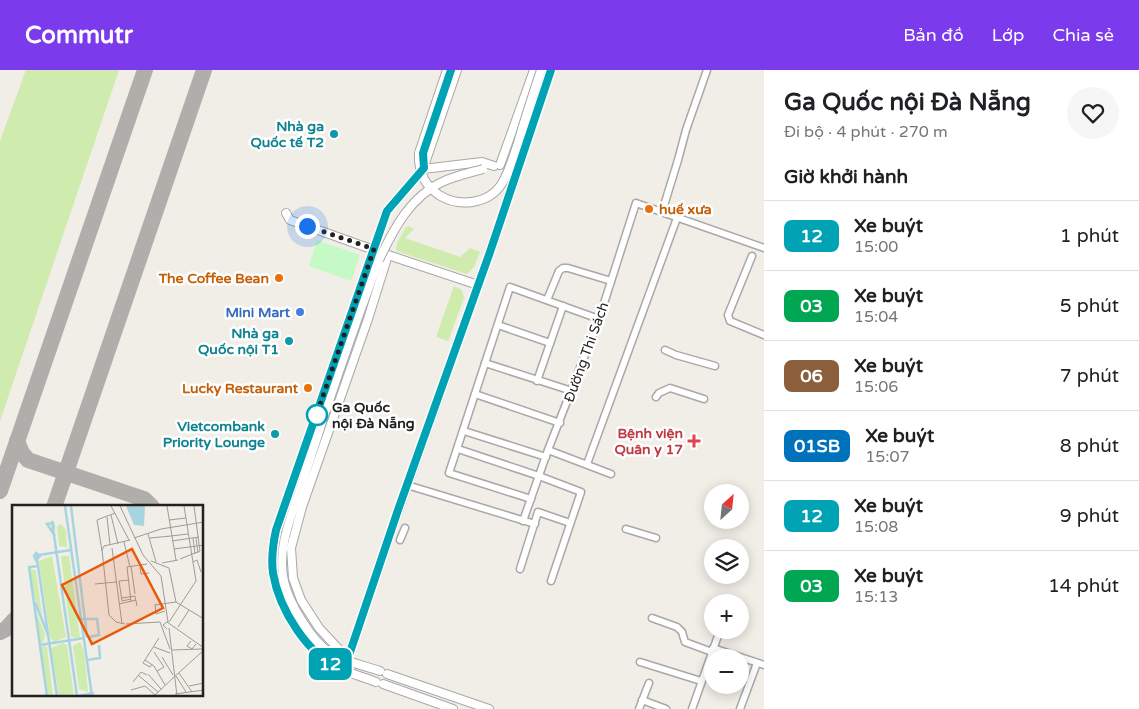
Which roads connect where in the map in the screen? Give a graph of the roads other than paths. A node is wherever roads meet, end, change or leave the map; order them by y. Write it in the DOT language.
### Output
graph roads {
  1 [pos="449,70"];
  2 [pos="457,70"];
  3 [pos="534,70"];
  4 [pos="541,70"];
  5 [pos="551,70"];
  6 [pos="707,70"];
  7 [pos="497,166"];
  8 [pos="424,168"];
  9 [pos="517,171"];
  10 [pos="662,212"];
  11 [pos="286,213"];
  12 [pos="677,218"];
  13 [pos="764,248"];
  14 [pos="374,249"];
  15 [pos="388,255"];
  16 [pos="752,256"];
  17 [pos="611,281"];
  18 [pos="478,285"];
  19 [pos="547,300"];
  20 [pos="563,306"];
  21 [pos="599,320"];
  22 [pos="498,325"];
  23 [pos="764,335"];
  24 [pos="550,343"];
  25 [pos="665,350"];
  26 [pos="485,363"];
  27 [pos="715,366"];
  28 [pos="537,381"];
  29 [pos="572,391"];
  30 [pos="475,394"];
  31 [pos="656,396"];
  32 [pos="704,399"];
  33 [pos="560,423"];
  34 [pos="464,431"];
  35 [pos="458,449"];
  36 [pos="548,450"];
  37 [pos="546,457"];
  38 [pos="587,464"];
  39 [pos="612,474"];
  40 [pos="539,476"];
  41 [pos="407,485"];
  42 [pos="531,499"];
  43 [pos="523,521"];
  44 [pos="570,523"];
  45 [pos="534,524"];
  46 [pos="405,528"];
  47 [pos="626,529"];
  48 [pos="656,538"];
  49 [pos="400,540"];
  50 [pos="520,569"];
  51 [pos="551,580"];
  52 [pos="652,618"];
  53 [pos="710,649"];
  54 [pos="348,660"];
  55 [pos="749,661"];
  56 [pos="640,662"];
  57 [pos="757,663"];
  58 [pos="764,665"];
  59 [pos="344,670"];
  60 [pos="704,673"];
  61 [pos="701,681"];
  62 [pos="648,683"];
  63 [pos="434,690"];
  64 [pos="642,700"];
  65 [pos="430,701"];
  66 [pos="453,709"];
  67 [pos="489,709"];
  68 [pos="639,709"];
  69 [pos="666,709"];
  70 [pos="692,709"];
  71 [pos="740,709"];
  1 -- 4 [label="street, bridge"];
  1 -- 8 [label="street"];
  2 -- 8 [label="street"];
  3 -- 7 [label="street"];
  5 -- 9 [label="street"];
  6 -- 10 [label="street"];
  7 -- 8 [label="street"];
  7 -- 9 [label="street"];
  7 -- 54 [label="street, bridge"];
  8 -- 14 [label="street"];
  9 -- 18 [label="street"];
  10 -- 12 [label="street"];
  10 -- 17 [label="street, Đường Thi Sách"];
  11 -- 14 [label="street"];
  12 -- 13 [label="street"];
  12 -- 38 [label="street"];
  14 -- 15 [label="street"];
  14 -- 59 [label="street"];
  15 -- 18 [label="street"];
  15 -- 54 [label="street"];
  16 -- 23 [label="street"];
  17 -- 19 [label="street"];
  17 -- 21 [label="street, Đường Thi Sách"];
  18 -- 41 [label="street"];
  19 -- 20 [label="street"];
  19 -- 22 [label="street"];
  20 -- 21 [label="street"];
  20 -- 24 [label="street"];
  21 -- 29 [label="street, Đường Thi Sách"];
  22 -- 24 [label="street"];
  22 -- 26 [label="street"];
  24 -- 28 [label="street"];
  25 -- 27 [label="street"];
  26 -- 28 [label="street"];
  26 -- 30 [label="street"];
  28 -- 29 [label="street"];
  29 -- 33 [label="street, Đường Thi Sách"];
  30 -- 33 [label="street"];
  30 -- 34 [label="street"];
  31 -- 32 [label="street"];
  33 -- 36 [label="street, Đường Thi Sách"];
  34 -- 35 [label="street"];
  34 -- 37 [label="street"];
  35 -- 40 [label="street"];
  35 -- 42 [label="street"];
  36 -- 37 [label="street, Đường Thi Sách"];
  36 -- 38 [label="street"];
  37 -- 40 [label="street, Đường Thi Sách"];
  38 -- 39 [label="street"];
  40 -- 42 [label="street, Đường Thi Sách"];
  40 -- 44 [label="street"];
  41 -- 43 [label="street"];
  41 -- 54 [label="street"];
  42 -- 43 [label="street, Đường Thi Sách"];
  43 -- 45 [label="street"];
  44 -- 45 [label="street"];
  44 -- 51 [label="street"];
  45 -- 50 [label="street"];
  46 -- 49 [label="street"];
  47 -- 48 [label="street"];
  52 -- 53 [label="street"];
  54 -- 59 [label="street"];
  54 -- 63 [label="street"];
  55 -- 57 [label="street"];
  56 -- 61 [label="street"];
  57 -- 58 [label="street"];
  57 -- 71 [label="street"];
  59 -- 65 [label="street"];
  60 -- 61 [label="street"];
  61 -- 70 [label="street"];
  62 -- 64 [label="street"];
  63 -- 65 [label="street"];
  63 -- 67 [label="street"];
  64 -- 68 [label="street"];
  64 -- 69 [label="street"];
  65 -- 66 [label="street"];
}
